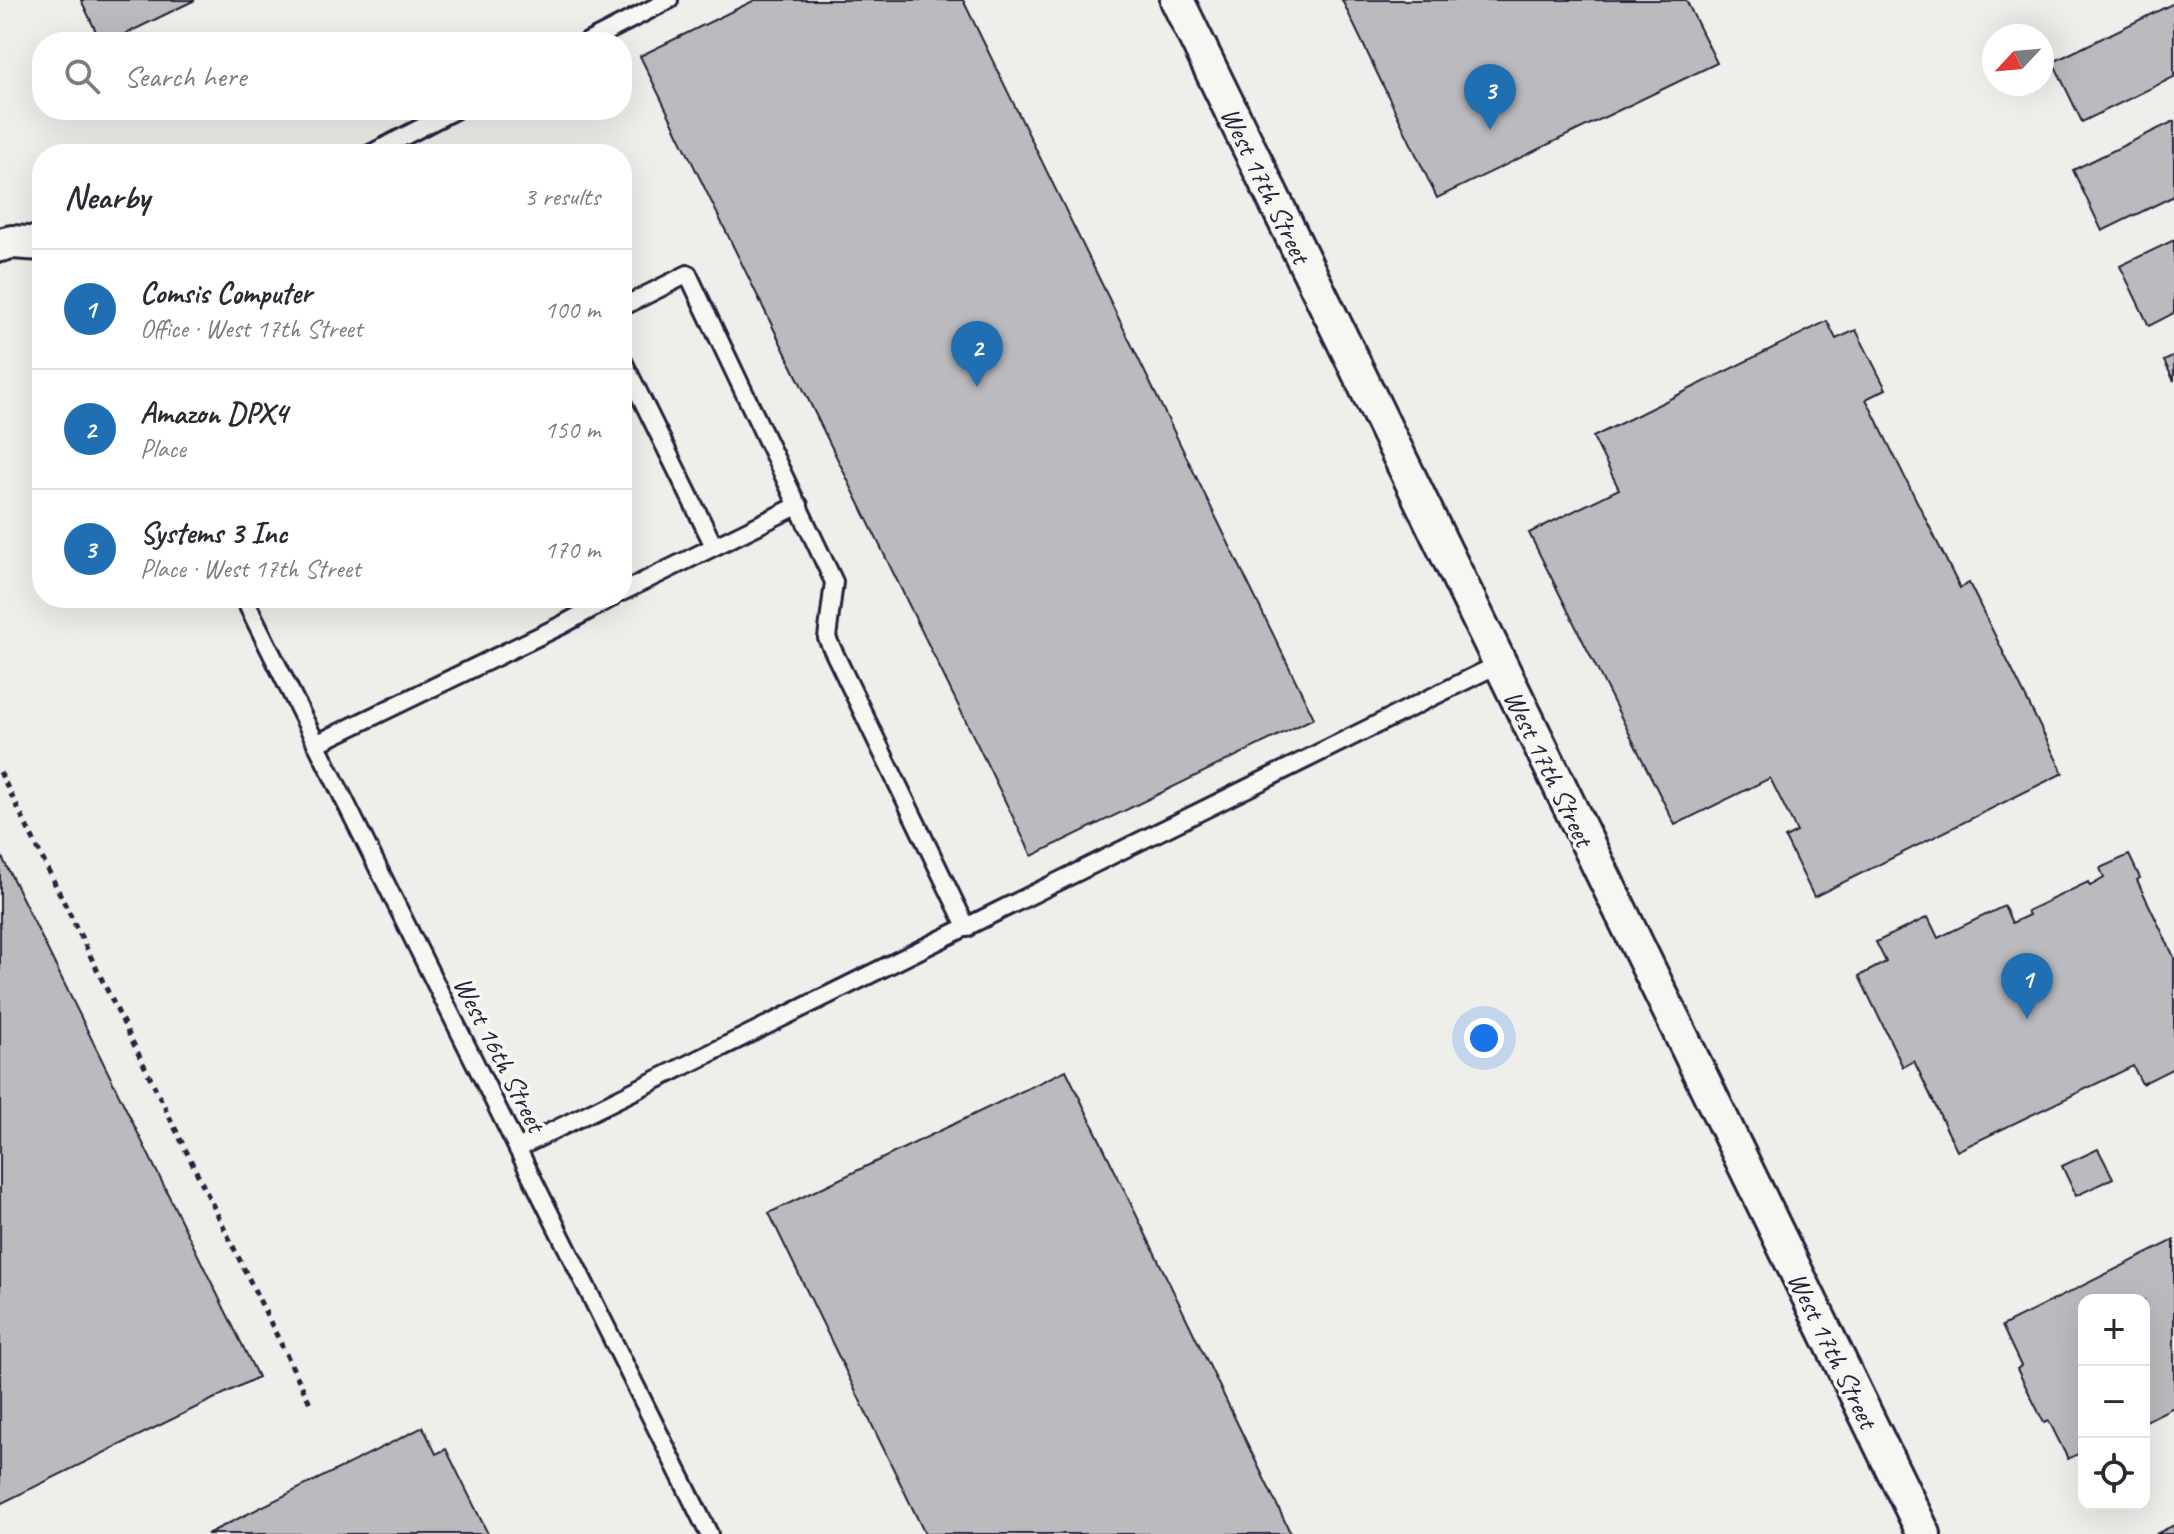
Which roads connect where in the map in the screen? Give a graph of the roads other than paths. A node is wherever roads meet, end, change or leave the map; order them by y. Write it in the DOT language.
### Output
graph roads {
  1 [pos="669,0"];
  2 [pos="1177,0"];
  3 [pos="607,32"];
  4 [pos="436,120"];
  5 [pos="389,144"];
  6 [pos="32,243"];
  7 [pos="0,245"];
  8 [pos="632,302"];
  9 [pos="632,379"];
  10 [pos="799,505"];
  11 [pos="714,546"];
  12 [pos="632,587"];
  13 [pos="249,608"];
  14 [pos="593,608"];
  15 [pos="1499,664"];
  16 [pos="316,744"];
  17 [pos="967,928"];
  18 [pos="518,1148"];
  19 [pos="709,1534"];
  20 [pos="1924,1534"];
  1 -- 3 [label="lane"];
  2 -- 15 [label="street, West 17th Street"];
  4 -- 5 [label="lane"];
  6 -- 7 [label="street"];
  8 -- 10 [label="lane"];
  9 -- 11 [label="lane"];
  10 -- 11 [label="lane"];
  10 -- 17 [label="lane"];
  11 -- 12 [label="lane"];
  13 -- 16 [label="lane, West 16th Street"];
  14 -- 16 [label="lane"];
  15 -- 17 [label="lane"];
  15 -- 20 [label="street, West 17th Street"];
  16 -- 18 [label="lane, West 16th Street"];
  17 -- 18 [label="lane"];
  18 -- 19 [label="lane, West 16th Street"];
}
